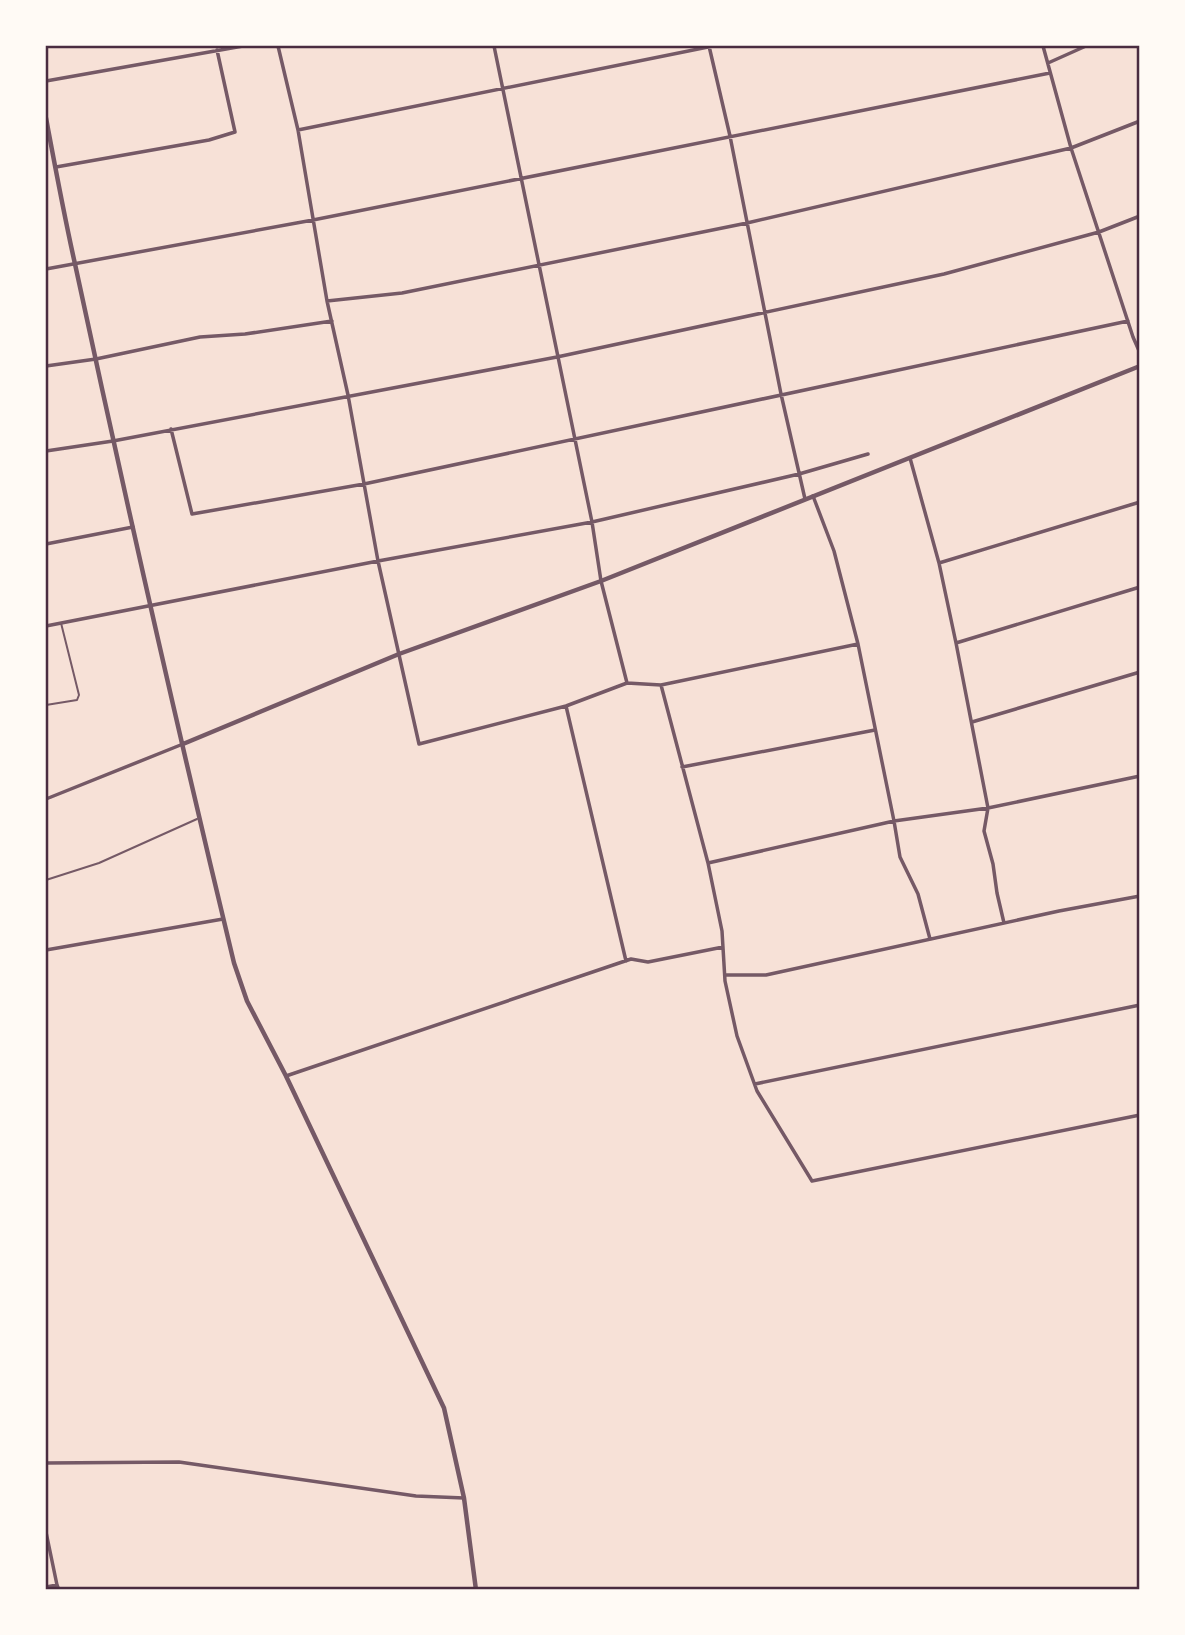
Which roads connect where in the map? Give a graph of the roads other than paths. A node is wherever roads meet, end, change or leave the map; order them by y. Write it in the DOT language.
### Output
graph roads {
  1 [pos="243,46"];
  2 [pos="278,46"];
  3 [pos="494,46"];
  4 [pos="710,46"];
  5 [pos="1043,46"];
  6 [pos="1086,46"];
  7 [pos="217,50"];
  8 [pos="1048,63"];
  9 [pos="1050,73"];
  10 [pos="46,81"];
  11 [pos="503,87"];
  12 [pos="46,118"];
  13 [pos="1139,121"];
  14 [pos="298,130"];
  15 [pos="730,136"];
  16 [pos="1071,148"];
  17 [pos="55,167"];
  18 [pos="521,178"];
  19 [pos="1139,216"];
  20 [pos="313,220"];
  21 [pos="747,223"];
  22 [pos="1099,232"];
  23 [pos="74,263"];
  24 [pos="538,265"];
  25 [pos="46,269"];
  26 [pos="327,301"];
  27 [pos="765,311"];
  28 [pos="332,321"];
  29 [pos="1128,321"];
  30 [pos="1139,353"];
  31 [pos="557,357"];
  32 [pos="96,359"];
  33 [pos="46,366"];
  34 [pos="1139,366"];
  35 [pos="781,394"];
  36 [pos="348,395"];
  37 [pos="171,429"];
  38 [pos="575,440"];
  39 [pos="113,441"];
  40 [pos="46,451"];
  41 [pos="868,454"];
  42 [pos="910,458"];
  43 [pos="799,474"];
  44 [pos="364,484"];
  45 [pos="813,496"];
  46 [pos="805,499"];
  47 [pos="1139,502"];
  48 [pos="592,522"];
  49 [pos="133,527"];
  50 [pos="46,544"];
  51 [pos="378,561"];
  52 [pos="939,564"];
  53 [pos="601,581"];
  54 [pos="1139,587"];
  55 [pos="149,605"];
  56 [pos="61,623"];
  57 [pos="46,626"];
  58 [pos="956,643"];
  59 [pos="858,644"];
  60 [pos="399,654"];
  61 [pos="1139,672"];
  62 [pos="627,683"];
  63 [pos="661,685"];
  64 [pos="46,705"];
  65 [pos="566,706"];
  66 [pos="972,722"];
  67 [pos="875,730"];
  68 [pos="183,744"];
  69 [pos="682,767"];
  70 [pos="1139,776"];
  71 [pos="46,799"];
  72 [pos="988,808"];
  73 [pos="200,818"];
  74 [pos="894,821"];
  75 [pos="708,863"];
  76 [pos="46,880"];
  77 [pos="1139,896"];
  78 [pos="223,919"];
  79 [pos="1004,923"];
  80 [pos="930,939"];
  81 [pos="723,947"];
  82 [pos="46,950"];
  83 [pos="626,961"];
  84 [pos="725,975"];
  85 [pos="1139,1005"];
  86 [pos="286,1076"];
  87 [pos="755,1084"];
  88 [pos="1139,1115"];
  89 [pos="46,1463"];
  90 [pos="464,1498"];
  91 [pos="46,1532"];
  92 [pos="46,1587"];
  93 [pos="58,1587"];
  94 [pos="476,1590"];
  1 -- 7 [label="street"];
  2 -- 14 [label="street"];
  3 -- 11 [label="street"];
  4 -- 11 [label="street"];
  4 -- 15 [label="street"];
  5 -- 8 [label="street"];
  6 -- 8 [label="street"];
  7 -- 10 [label="street"];
  7 -- 17 [label="street"];
  8 -- 9 [label="street"];
  9 -- 15 [label="street"];
  9 -- 16 [label="street"];
  11 -- 14 [label="street"];
  11 -- 18 [label="street"];
  12 -- 17 [label="street"];
  13 -- 16 [label="street"];
  14 -- 20 [label="street"];
  15 -- 18 [label="street"];
  15 -- 21 [label="street"];
  16 -- 21 [label="street"];
  16 -- 22 [label="street"];
  17 -- 23 [label="street"];
  18 -- 20 [label="street"];
  18 -- 24 [label="street"];
  19 -- 22 [label="street"];
  20 -- 23 [label="street"];
  20 -- 26 [label="street"];
  21 -- 24 [label="street"];
  21 -- 27 [label="street"];
  22 -- 27 [label="street"];
  22 -- 29 [label="street"];
  23 -- 25 [label="street"];
  23 -- 32 [label="street"];
  24 -- 26 [label="street"];
  24 -- 31 [label="street"];
  26 -- 28 [label="street"];
  27 -- 31 [label="street"];
  27 -- 35 [label="street"];
  28 -- 32 [label="street"];
  28 -- 36 [label="street"];
  29 -- 30 [label="street"];
  29 -- 35 [label="street"];
  31 -- 36 [label="street"];
  31 -- 38 [label="street"];
  32 -- 33 [label="street"];
  32 -- 39 [label="street"];
  34 -- 42 [label="street"];
  35 -- 38 [label="street"];
  35 -- 43 [label="street"];
  36 -- 37 [label="street"];
  36 -- 44 [label="street"];
  37 -- 39 [label="street"];
  37 -- 44 [label="street"];
  38 -- 44 [label="street"];
  38 -- 48 [label="street"];
  39 -- 40 [label="street"];
  39 -- 49 [label="street"];
  41 -- 43 [label="street"];
  42 -- 45 [label="street"];
  42 -- 52 [label="street"];
  43 -- 46 [label="street"];
  43 -- 48 [label="street"];
  44 -- 51 [label="street"];
  45 -- 46 [label="street"];
  45 -- 59 [label="street"];
  46 -- 53 [label="street"];
  47 -- 52 [label="street"];
  48 -- 51 [label="street"];
  48 -- 53 [label="street"];
  49 -- 50 [label="street"];
  49 -- 55 [label="street"];
  51 -- 55 [label="street"];
  51 -- 60 [label="street"];
  52 -- 58 [label="street"];
  53 -- 60 [label="street"];
  53 -- 62 [label="street"];
  54 -- 58 [label="street"];
  55 -- 56 [label="street"];
  55 -- 68 [label="street"];
  56 -- 57 [label="street"];
  56 -- 64 [label="lane"];
  58 -- 66 [label="street"];
  59 -- 63 [label="street"];
  59 -- 67 [label="street"];
  60 -- 65 [label="street"];
  60 -- 68 [label="street"];
  61 -- 66 [label="street"];
  62 -- 63 [label="street"];
  62 -- 65 [label="street"];
  63 -- 69 [label="street"];
  65 -- 83 [label="street"];
  66 -- 72 [label="street"];
  67 -- 69 [label="street"];
  67 -- 74 [label="street"];
  68 -- 71 [label="street"];
  68 -- 73 [label="street"];
  69 -- 75 [label="street"];
  70 -- 72 [label="street"];
  72 -- 74 [label="street"];
  72 -- 79 [label="street"];
  73 -- 76 [label="lane"];
  73 -- 78 [label="street"];
  74 -- 75 [label="street"];
  74 -- 80 [label="street"];
  75 -- 81 [label="street"];
  77 -- 79 [label="street"];
  78 -- 82 [label="street"];
  78 -- 86 [label="street"];
  79 -- 80 [label="street"];
  80 -- 84 [label="street"];
  81 -- 83 [label="street"];
  81 -- 84 [label="street"];
  83 -- 86 [label="street"];
  84 -- 87 [label="street"];
  85 -- 87 [label="street"];
  86 -- 90 [label="street"];
  87 -- 88 [label="street"];
  89 -- 90 [label="street"];
  90 -- 94 [label="street"];
  91 -- 93 [label="street"];
  92 -- 93 [label="street"];
}
